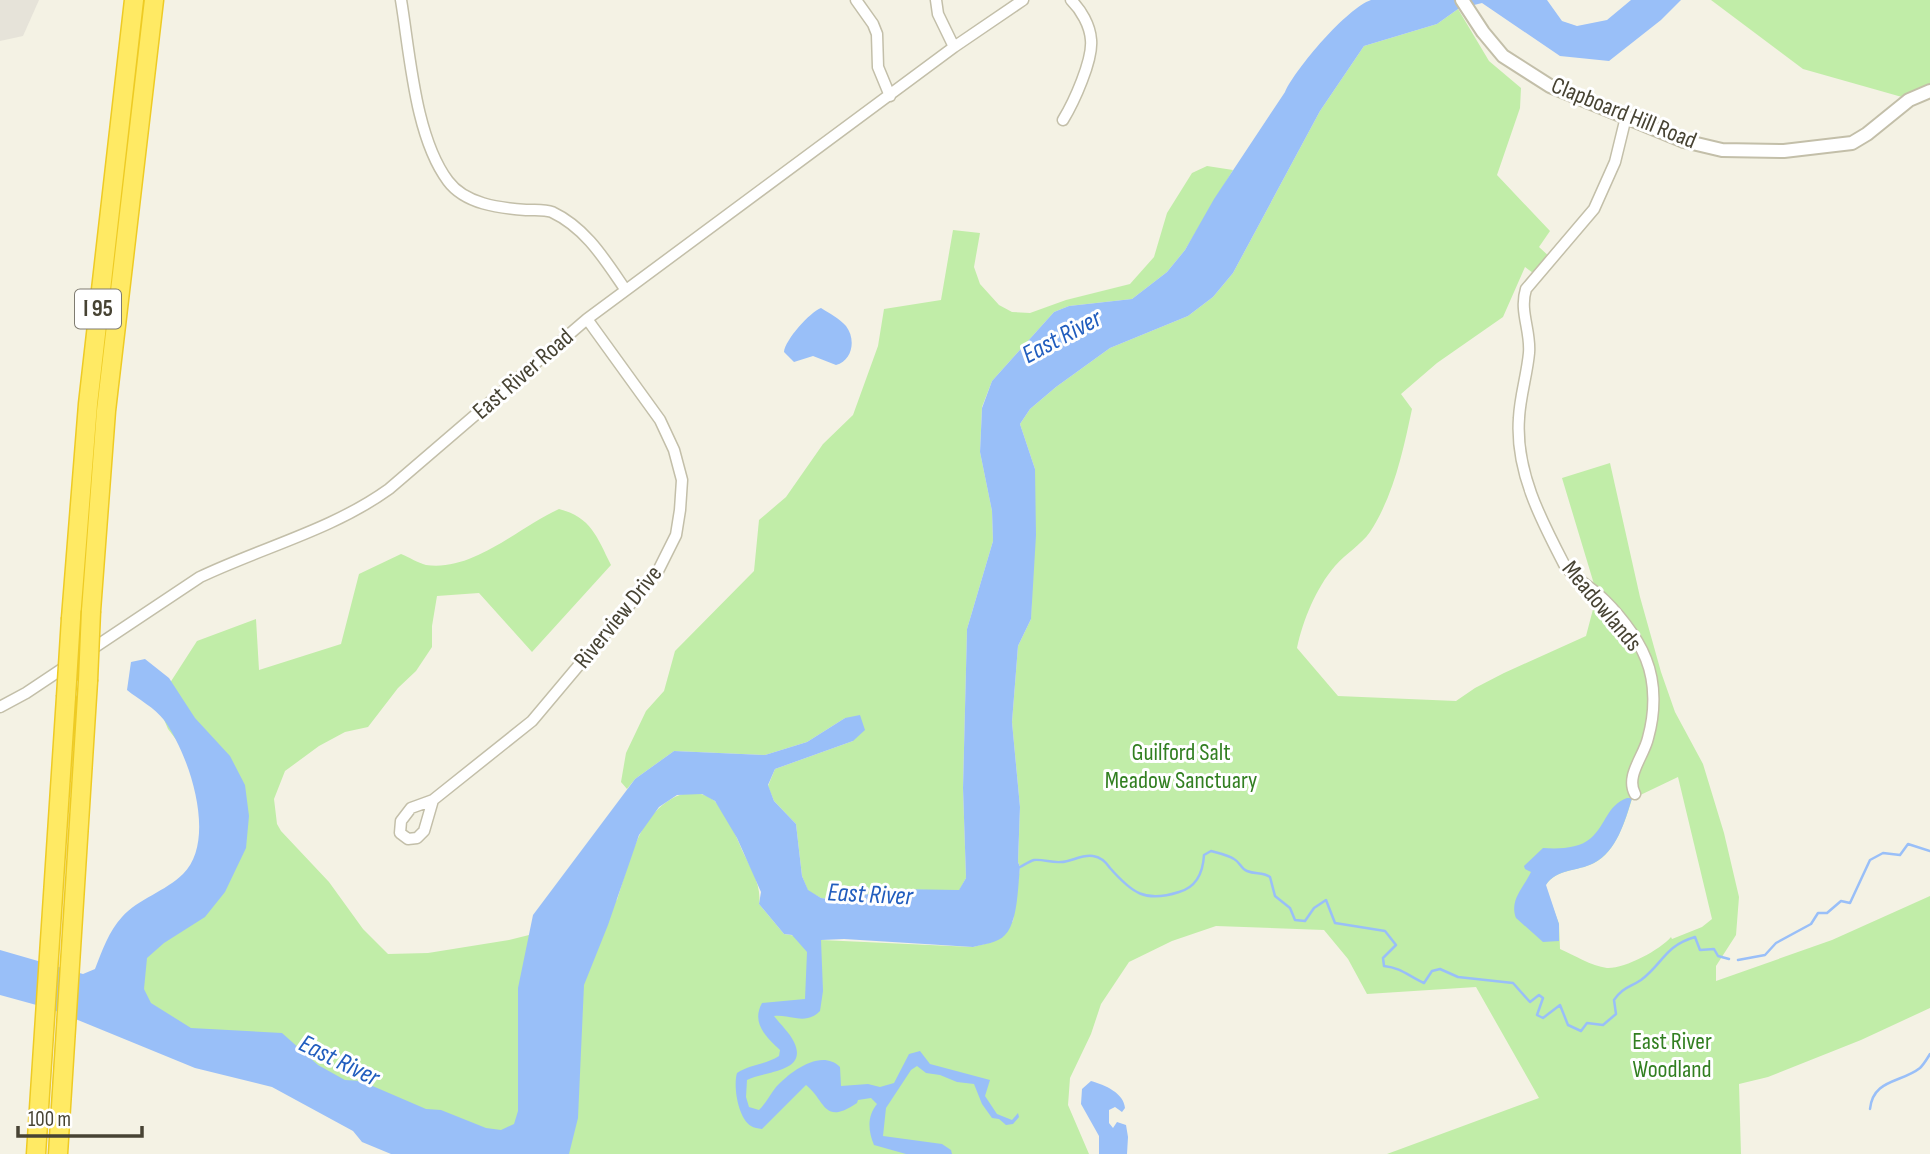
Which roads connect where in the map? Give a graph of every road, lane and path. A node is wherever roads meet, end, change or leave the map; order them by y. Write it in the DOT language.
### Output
graph roads {
  1 [pos="134,0"];
  2 [pos="154,0"];
  3 [pos="401,0"];
  4 [pos="856,0"];
  5 [pos="936,0"];
  6 [pos="1023,0"];
  7 [pos="1071,0"];
  8 [pos="1465,6"];
  9 [pos="954,47"];
  10 [pos="1930,91"];
  11 [pos="890,96"];
  12 [pos="1626,117"];
  13 [pos="1063,120"];
  14 [pos="625,289"];
  15 [pos="587,319"];
  16 [pos="0,707"];
  17 [pos="1635,794"];
  18 [pos="433,800"];
  19 [pos="36,1154"];
  20 [pos="58,1154"];
  1 -- 19 [label="highway, I 95, bridge"];
  2 -- 20 [label="highway, I 95, bridge"];
  3 -- 14 [label="street"];
  4 -- 11 [label="street"];
  5 -- 9 [label="street"];
  6 -- 9 [label="street, East River Road"];
  7 -- 13 [label="street"];
  8 -- 12 [label="street, Clapboard Hill Road"];
  9 -- 11 [label="street, East River Road"];
  10 -- 12 [label="street, Clapboard Hill Road"];
  11 -- 14 [label="street, East River Road"];
  12 -- 17 [label="street, Meadowlands"];
  14 -- 15 [label="street, East River Road"];
  15 -- 16 [label="street, East River Road"];
  15 -- 18 [label="street, Riverview Drive"];
}
